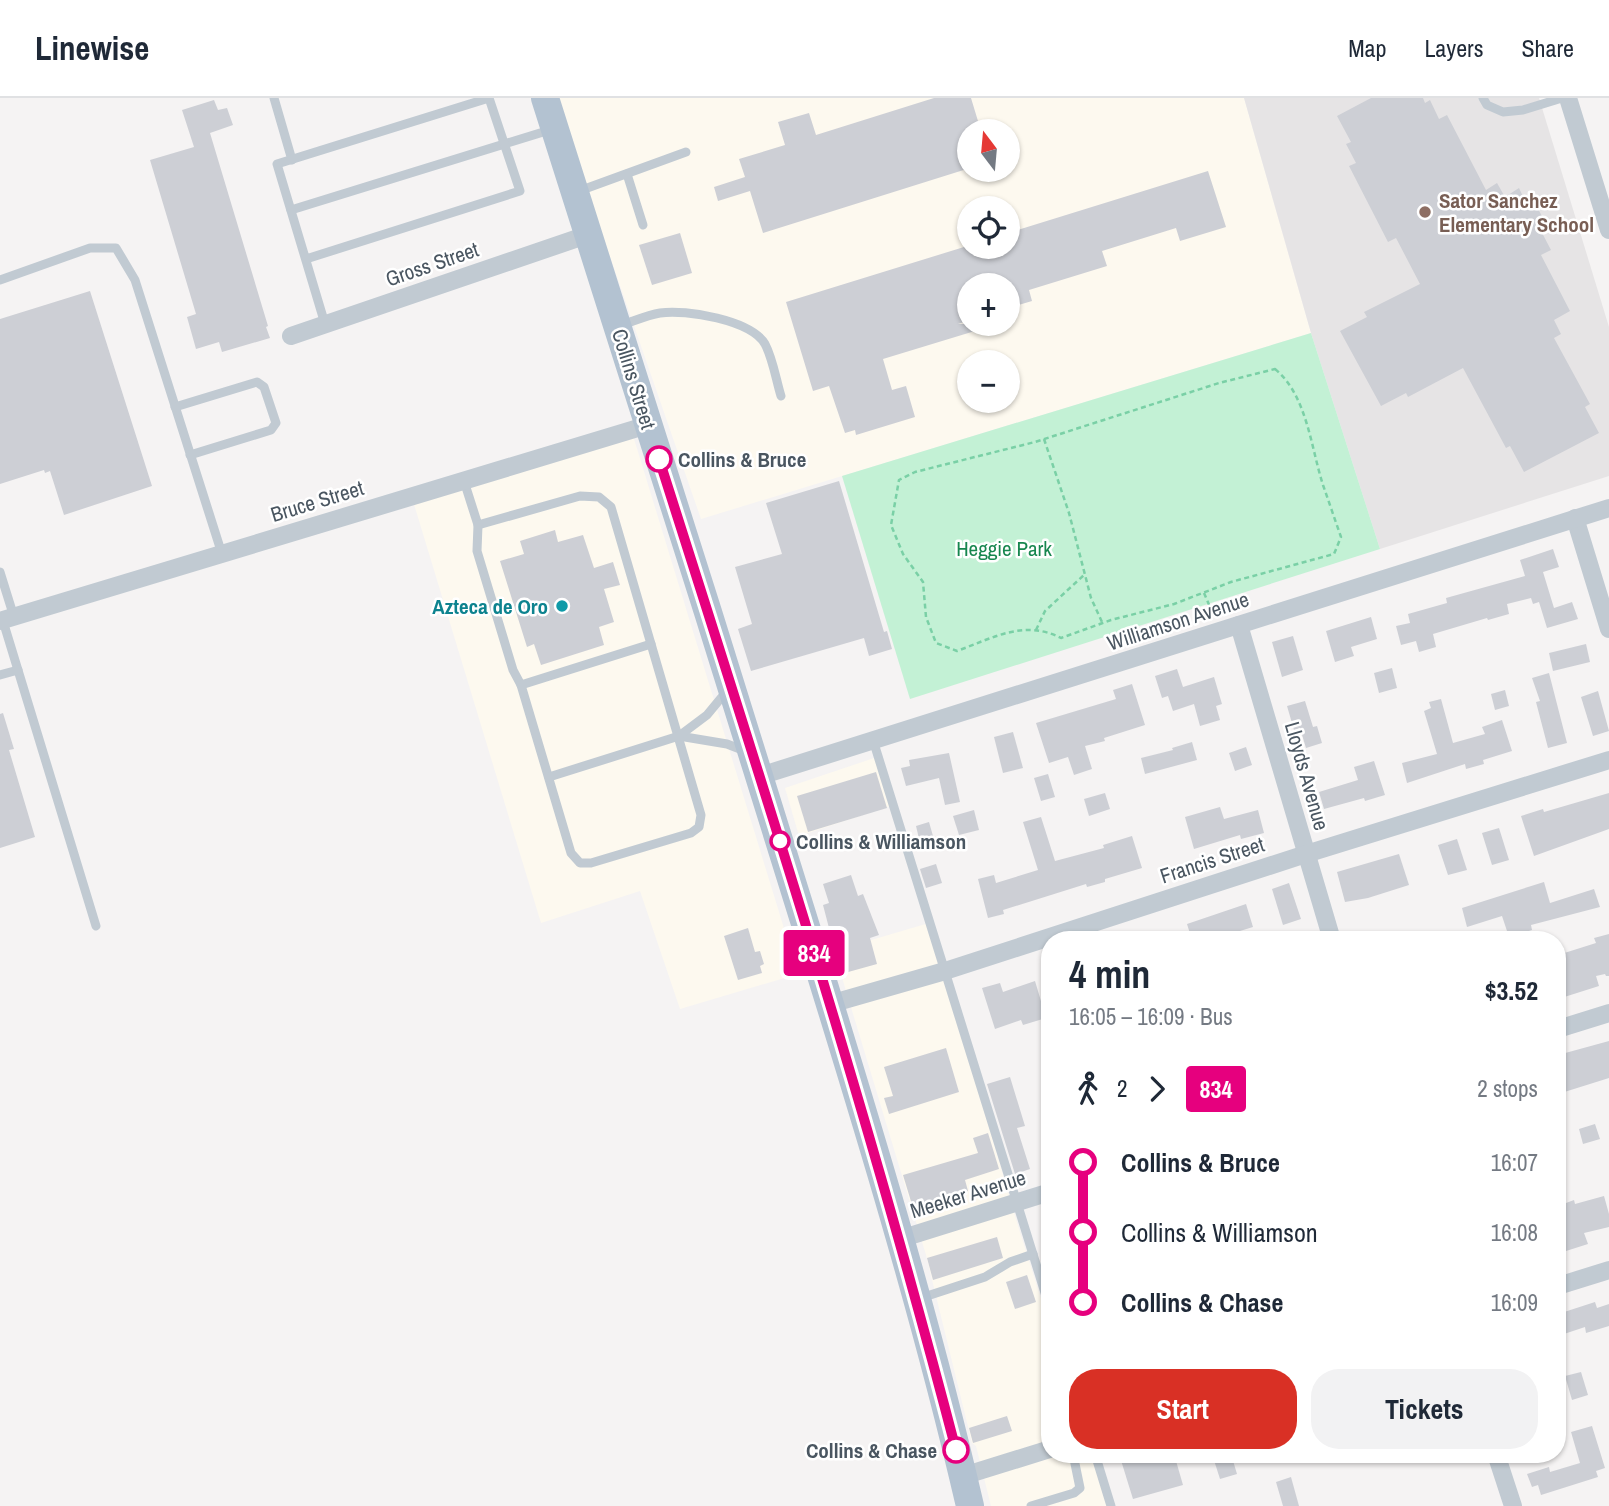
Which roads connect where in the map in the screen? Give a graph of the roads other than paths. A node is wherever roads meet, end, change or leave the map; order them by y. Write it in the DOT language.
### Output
graph roads {
  1 [pos="274,98"];
  2 [pos="545,98"];
  3 [pos="1483,98"];
  4 [pos="1570,99"];
  5 [pos="554,129"];
  6 [pos="505,145"];
  7 [pos="686,152"];
  8 [pos="292,160"];
  9 [pos="627,174"];
  10 [pos="574,192"];
  11 [pos="290,210"];
  12 [pos="643,225"];
  13 [pos="1609,230"];
  14 [pos="587,235"];
  15 [pos="306,258"];
  16 [pos="0,280"];
  17 [pos="325,324"];
  18 [pos="617,327"];
  19 [pos="290,336"];
  20 [pos="782,396"];
  21 [pos="175,407"];
  22 [pos="648,425"];
  23 [pos="190,455"];
  24 [pos="464,481"];
  25 [pos="1609,508"];
  26 [pos="1575,519"];
  27 [pos="478,525"];
  28 [pos="222,554"];
  29 [pos="0,572"];
  30 [pos="6,620"];
  31 [pos="1239,625"];
  32 [pos="1609,629"];
  33 [pos="651,644"];
  34 [pos="18,670"];
  35 [pos="0,675"];
  36 [pos="521,685"];
  37 [pos="732,685"];
  38 [pos="679,736"];
  39 [pos="873,740"];
  40 [pos="1609,760"];
  41 [pos="757,765"];
  42 [pos="549,777"];
  43 [pos="1306,854"];
  44 [pos="96,926"];
  45 [pos="1068,931"];
  46 [pos="1329,931"];
  47 [pos="1041,940"];
  48 [pos="945,971"];
  49 [pos="830,1004"];
  50 [pos="1609,1013"];
  51 [pos="1566,1026"];
  52 [pos="1041,1195"];
  53 [pos="1017,1203"];
  54 [pos="900,1239"];
  55 [pos="1033,1254"];
  56 [pos="1609,1270"];
  57 [pos="1041,1280"];
  58 [pos="1566,1283"];
  59 [pos="916,1299"];
  60 [pos="1041,1451"];
  61 [pos="1075,1463"];
  62 [pos="1098,1463"];
  63 [pos="1499,1463"];
  64 [pos="963,1476"];
  65 [pos="970,1506"];
  66 [pos="1031,1506"];
  67 [pos="1111,1506"];
  68 [pos="1513,1506"];
  1 -- 8 [label="lane"];
  2 -- 5 [label="main road, Collins Street"];
  3 -- 4 [label="lane"];
  4 -- 13 [label="street"];
  5 -- 6 [label="lane"];
  5 -- 10 [label="main road, Collins Street"];
  6 -- 8 [label="lane"];
  6 -- 11 [label="lane"];
  6 -- 15 [label="lane"];
  7 -- 9 [label="lane"];
  8 -- 11 [label="lane"];
  9 -- 10 [label="lane"];
  9 -- 12 [label="lane"];
  10 -- 14 [label="main road, Collins Street"];
  11 -- 15 [label="lane"];
  14 -- 17 [label="street, Gross Street"];
  14 -- 18 [label="main road, Collins Street"];
  15 -- 17 [label="lane"];
  16 -- 21 [label="lane"];
  17 -- 19 [label="street, Gross Street"];
  18 -- 20 [label="lane"];
  18 -- 22 [label="main road, Collins Street"];
  21 -- 23 [label="lane"];
  21 -- 23 [label="lane"];
  22 -- 24 [label="street, Bruce Street"];
  22 -- 37 [label="main road, Collins Street"];
  23 -- 28 [label="lane"];
  24 -- 27 [label="lane"];
  24 -- 28 [label="street, Bruce Street"];
  25 -- 26 [label="street, Williamson Avenue"];
  26 -- 31 [label="street, Williamson Avenue"];
  26 -- 32 [label="street"];
  27 -- 33 [label="lane"];
  27 -- 36 [label="lane"];
  28 -- 30 [label="street, Bruce Street"];
  29 -- 30 [label="lane"];
  30 -- 34 [label="lane"];
  31 -- 39 [label="street, Williamson Avenue"];
  31 -- 43 [label="street, Lloyds Avenue"];
  33 -- 36 [label="lane"];
  33 -- 38 [label="lane"];
  34 -- 35 [label="lane"];
  34 -- 44 [label="lane"];
  36 -- 42 [label="lane"];
  37 -- 38 [label="lane"];
  37 -- 41 [label="main road, Collins Street"];
  38 -- 41 [label="lane"];
  38 -- 42 [label="lane"];
  38 -- 42 [label="lane"];
  39 -- 41 [label="street, Williamson Avenue"];
  39 -- 48 [label="lane"];
  40 -- 43 [label="street, Francis Street"];
  41 -- 49 [label="main road, Collins Street"];
  43 -- 45 [label="street, Francis Street"];
  43 -- 46 [label="street, Lloyds Avenue"];
  47 -- 48 [label="street, Francis Street"];
  48 -- 49 [label="street, Francis Street"];
  48 -- 53 [label="lane"];
  49 -- 54 [label="main road, Collins Street"];
  50 -- 51 [label="street"];
  52 -- 53 [label="street, Meeker Avenue"];
  53 -- 54 [label="street, Meeker Avenue"];
  53 -- 55 [label="lane"];
  54 -- 59 [label="main road, Collins Street"];
  55 -- 57 [label="lane"];
  55 -- 59 [label="lane"];
  56 -- 58 [label="street"];
  59 -- 64 [label="main road, Collins Street"];
  60 -- 64 [label="street"];
  61 -- 66 [label="lane"];
  62 -- 67 [label="lane"];
  63 -- 68 [label="street"];
  64 -- 65 [label="main road, Collins Street"];
}
